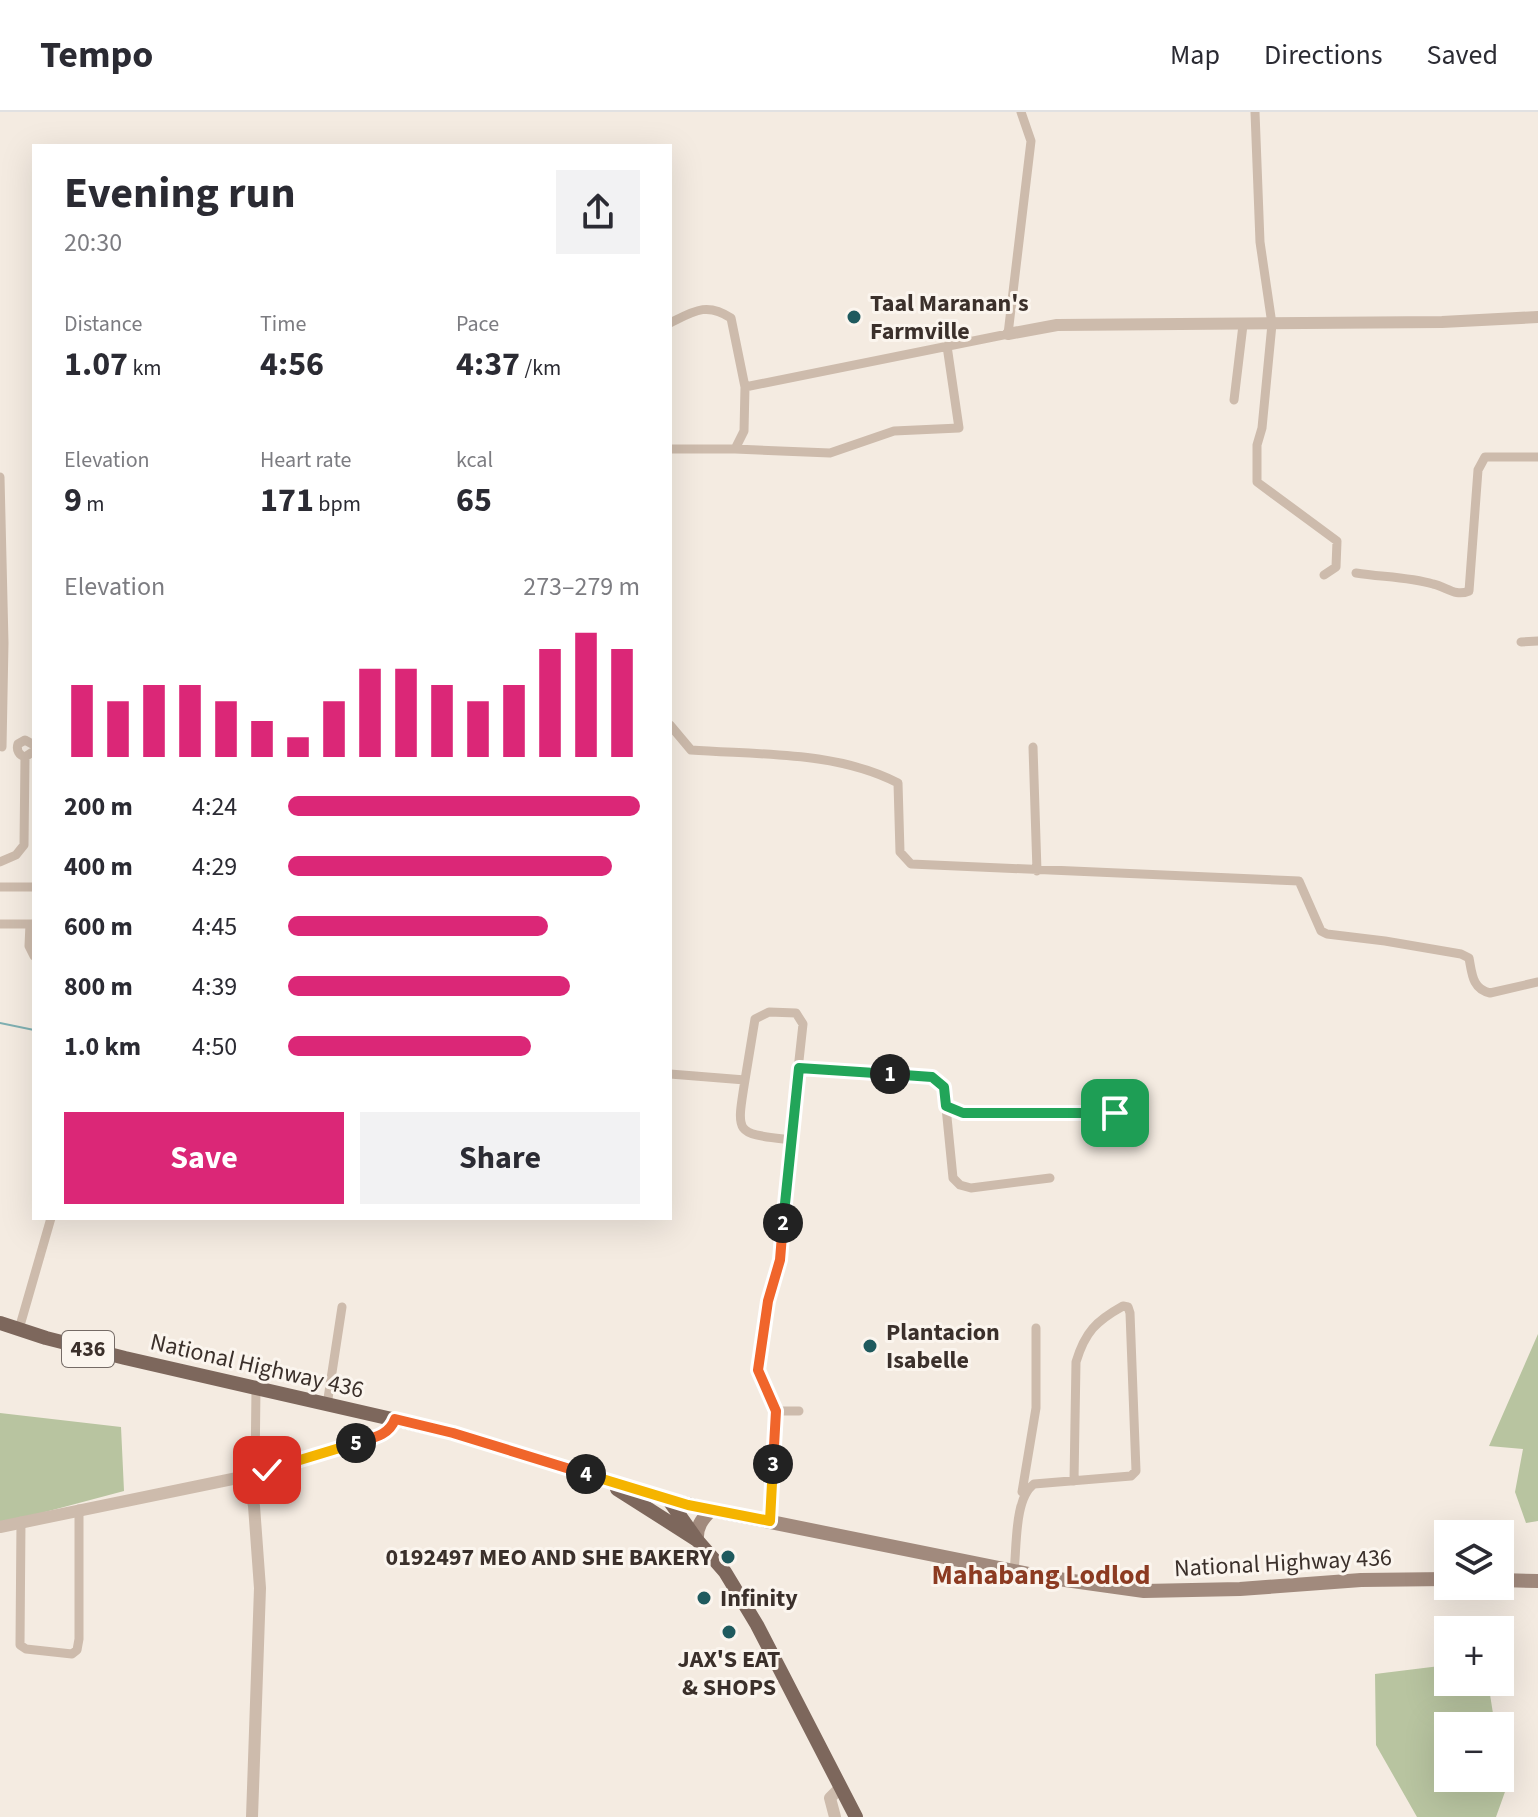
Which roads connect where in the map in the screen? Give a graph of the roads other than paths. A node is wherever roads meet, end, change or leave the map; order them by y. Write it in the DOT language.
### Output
graph roads {
  1 [pos="1021,112"];
  2 [pos="1255,112"];
  3 [pos="1538,317"];
  4 [pos="672,322"];
  5 [pos="1272,324"];
  6 [pos="1243,325"];
  7 [pos="1008,334"];
  8 [pos="947,346"];
  9 [pos="745,387"];
  10 [pos="1234,400"];
  11 [pos="672,449"];
  12 [pos="735,449"];
  13 [pos="1538,457"];
  14 [pos="0,477"];
  15 [pos="1356,573"];
  16 [pos="1324,575"];
  17 [pos="1538,641"];
  18 [pos="1521,642"];
  19 [pos="2,643"];
  20 [pos="672,727"];
  21 [pos="1,747"];
  22 [pos="1033,747"];
  23 [pos="17,749"];
  24 [pos="31,751"];
  25 [pos="0,862"];
  26 [pos="1037,871"];
  27 [pos="0,887"];
  28 [pos="32,887"];
  29 [pos="0,924"];
  30 [pos="32,924"];
  31 [pos="32,952"];
  32 [pos="1538,982"];
  33 [pos="799,1068"];
  34 [pos="672,1074"];
  35 [pos="745,1080"];
  36 [pos="946,1106"];
  37 [pos="1115,1113"];
  38 [pos="791,1140"];
  39 [pos="1050,1178"];
  40 [pos="50,1220"];
  41 [pos="342,1307"];
  42 [pos="0,1323"];
  43 [pos="1036,1328"];
  44 [pos="19,1329"];
  45 [pos="256,1388"];
  46 [pos="327,1405"];
  47 [pos="776,1411"];
  48 [pos="799,1411"];
  49 [pos="395,1419"];
  50 [pos="251,1475"];
  51 [pos="601,1479"];
  52 [pos="1074,1481"];
  53 [pos="668,1499"];
  54 [pos="1021,1499"];
  55 [pos="79,1509"];
  56 [pos="711,1510"];
  57 [pos="21,1521"];
  58 [pos="770,1521"];
  59 [pos="0,1527"];
  60 [pos="697,1540"];
  61 [pos="1014,1571"];
  62 [pos="1434,1579"];
  63 [pos="1514,1580"];
  64 [pos="1538,1581"];
  65 [pos="840,1788"];
  66 [pos="252,1817"];
  67 [pos="835,1817"];
  68 [pos="856,1817"];
  1 -- 7 [label="street"];
  2 -- 5 [label="street"];
  3 -- 5 [label="street"];
  4 -- 9 [label="street"];
  5 -- 6 [label="street"];
  5 -- 16 [label="street"];
  6 -- 7 [label="street"];
  6 -- 10 [label="street"];
  7 -- 8 [label="street"];
  8 -- 9 [label="street"];
  8 -- 12 [label="street"];
  9 -- 12 [label="street"];
  11 -- 12 [label="street"];
  13 -- 15 [label="street"];
  14 -- 19 [label="street"];
  17 -- 18 [label="street"];
  19 -- 21 [label="street"];
  20 -- 26 [label="street"];
  21 -- 23 [label="street"];
  22 -- 26 [label="street"];
  23 -- 24 [label="street"];
  23 -- 24 [label="street"];
  24 -- 25 [label="street"];
  26 -- 32 [label="street"];
  27 -- 28 [label="street"];
  29 -- 30 [label="street"];
  30 -- 31 [label="street"];
  33 -- 35 [label="street"];
  33 -- 36 [label="street"];
  33 -- 38 [label="street"];
  34 -- 35 [label="street"];
  35 -- 38 [label="street"];
  36 -- 37 [label="street"];
  36 -- 39 [label="street"];
  38 -- 47 [label="street"];
  40 -- 44 [label="street"];
  41 -- 46 [label="street"];
  42 -- 44 [label="main road, National Highway 436 / 436"];
  43 -- 54 [label="street"];
  44 -- 45 [label="main road, National Highway 436 / 436"];
  45 -- 46 [label="main road, National Highway 436 / 436"];
  45 -- 50 [label="street"];
  46 -- 49 [label="main road, National Highway 436 / 436"];
  47 -- 48 [label="street"];
  47 -- 58 [label="street"];
  49 -- 50 [label="street"];
  49 -- 51 [label="main road, National Highway 436 / 436"];
  50 -- 55 [label="street"];
  50 -- 66 [label="street"];
  51 -- 53 [label="main road, National Highway 436 / 436"];
  51 -- 60 [label="main road"];
  52 -- 52 [label="street"];
  52 -- 54 [label="street"];
  53 -- 56 [label="main road, National Highway 436 / 436"];
  53 -- 60 [label="main road"];
  54 -- 61 [label="street"];
  55 -- 57 [label="street"];
  55 -- 57 [label="street"];
  56 -- 58 [label="main road, National Highway 436 / 436"];
  56 -- 60 [label="main road"];
  57 -- 59 [label="street"];
  58 -- 61 [label="main road, National Highway 436 / 436"];
  60 -- 65 [label="main road"];
  61 -- 62 [label="main road, National Highway 436 / 436"];
  63 -- 64 [label="main road"];
  65 -- 67 [label="street"];
  65 -- 68 [label="main road"];
}
